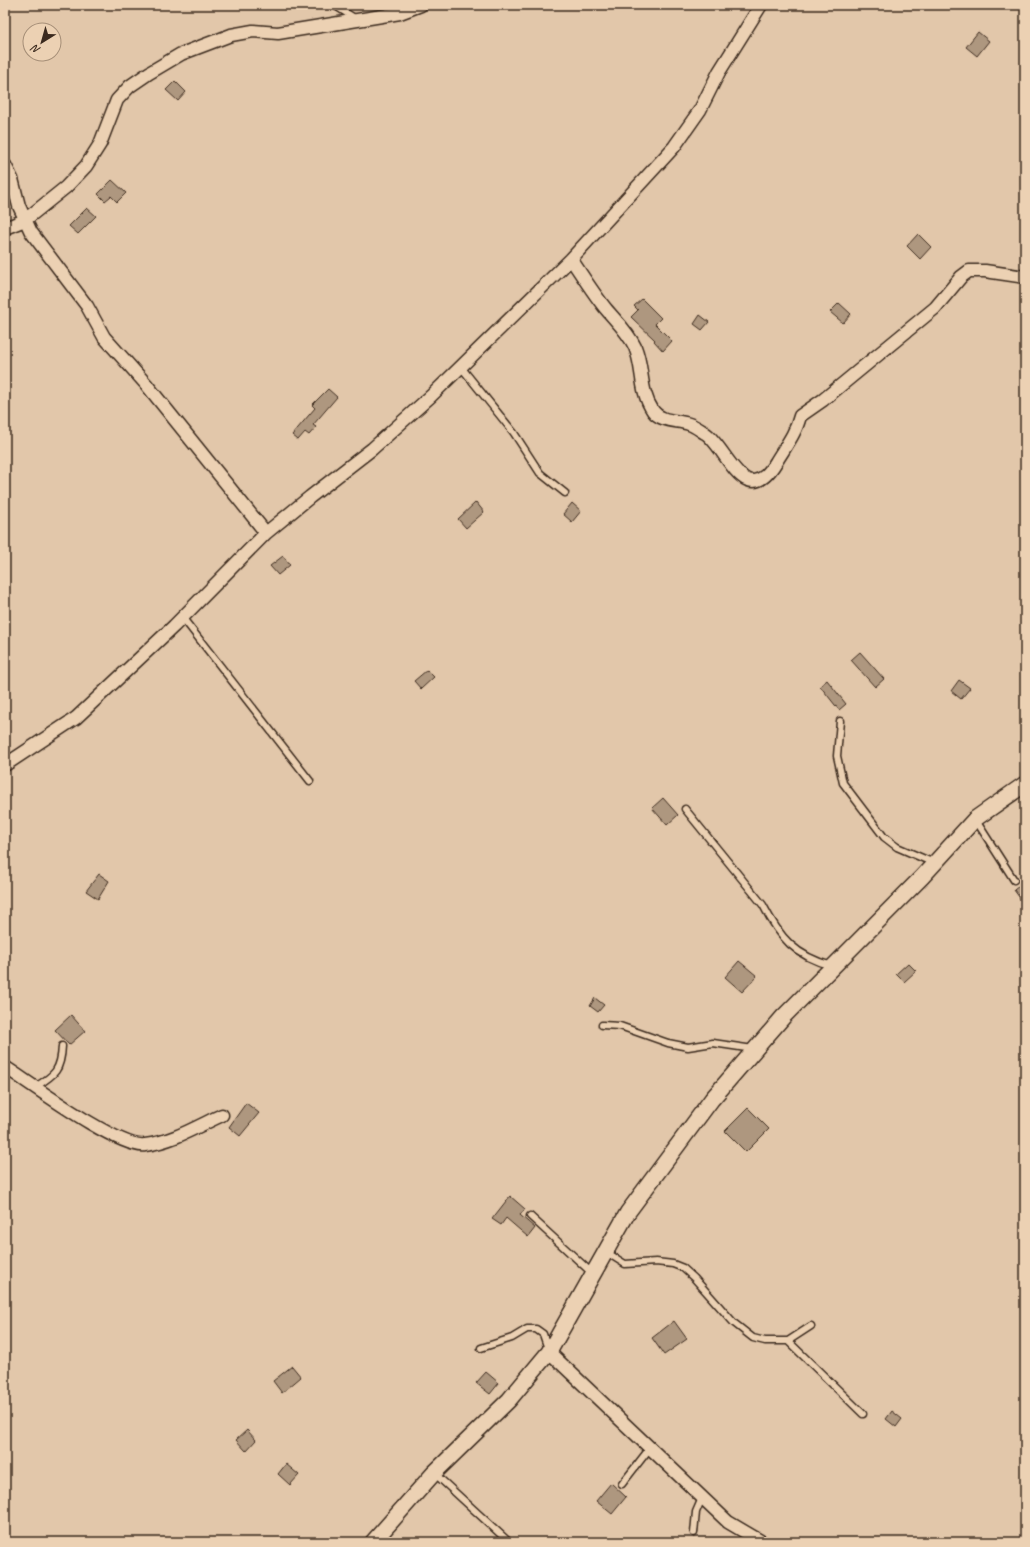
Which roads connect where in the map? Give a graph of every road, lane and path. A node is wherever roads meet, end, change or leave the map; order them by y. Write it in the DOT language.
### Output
graph roads {
  1 [pos="334,5"];
  2 [pos="421,5"];
  3 [pos="761,5"];
  4 [pos="357,20"];
  5 [pos="5,165"];
  6 [pos="25,220"];
  7 [pos="5,228"];
  8 [pos="571,259"];
  9 [pos="1025,278"];
  10 [pos="461,367"];
  11 [pos="565,493"];
  12 [pos="266,534"];
  13 [pos="182,618"];
  14 [pos="840,721"];
  15 [pos="5,765"];
  16 [pos="310,781"];
  17 [pos="1025,784"];
  18 [pos="685,809"];
  19 [pos="975,819"];
  20 [pos="934,863"];
  21 [pos="1014,880"];
  22 [pos="832,966"];
  23 [pos="602,1025"];
  24 [pos="62,1046"];
  25 [pos="755,1049"];
  26 [pos="5,1067"];
  27 [pos="35,1087"];
  28 [pos="222,1115"];
  29 [pos="530,1216"];
  30 [pos="606,1252"];
  31 [pos="593,1274"];
  32 [pos="811,1326"];
  33 [pos="788,1341"];
  34 [pos="481,1348"];
  35 [pos="548,1352"];
  36 [pos="863,1414"];
  37 [pos="650,1448"];
  38 [pos="434,1473"];
  39 [pos="622,1484"];
  40 [pos="702,1498"];
  41 [pos="694,1533"];
  42 [pos="373,1542"];
  43 [pos="509,1542"];
  44 [pos="762,1542"];
  1 -- 4 [label="lane"];
  2 -- 4 [label="street"];
  3 -- 8 [label="street"];
  4 -- 6 [label="street"];
  5 -- 6 [label="street"];
  6 -- 7 [label="street"];
  6 -- 12 [label="street"];
  8 -- 9 [label="street"];
  8 -- 10 [label="street"];
  10 -- 11 [label="lane"];
  10 -- 12 [label="street"];
  12 -- 13 [label="street"];
  13 -- 15 [label="street"];
  13 -- 16 [label="lane"];
  14 -- 20 [label="lane"];
  17 -- 19 [label="street"];
  18 -- 22 [label="lane"];
  19 -- 20 [label="street"];
  19 -- 21 [label="lane"];
  20 -- 22 [label="street"];
  22 -- 25 [label="street"];
  23 -- 25 [label="lane"];
  24 -- 27 [label="lane"];
  25 -- 30 [label="street"];
  26 -- 27 [label="street"];
  27 -- 28 [label="street"];
  29 -- 31 [label="lane"];
  30 -- 31 [label="street"];
  30 -- 33 [label="lane"];
  31 -- 35 [label="street"];
  32 -- 33 [label="lane"];
  33 -- 36 [label="lane"];
  34 -- 35 [label="lane"];
  35 -- 37 [label="street"];
  35 -- 38 [label="street"];
  37 -- 39 [label="lane"];
  37 -- 40 [label="street"];
  38 -- 42 [label="street"];
  38 -- 43 [label="lane"];
  40 -- 41 [label="lane"];
  40 -- 44 [label="street"];
}
